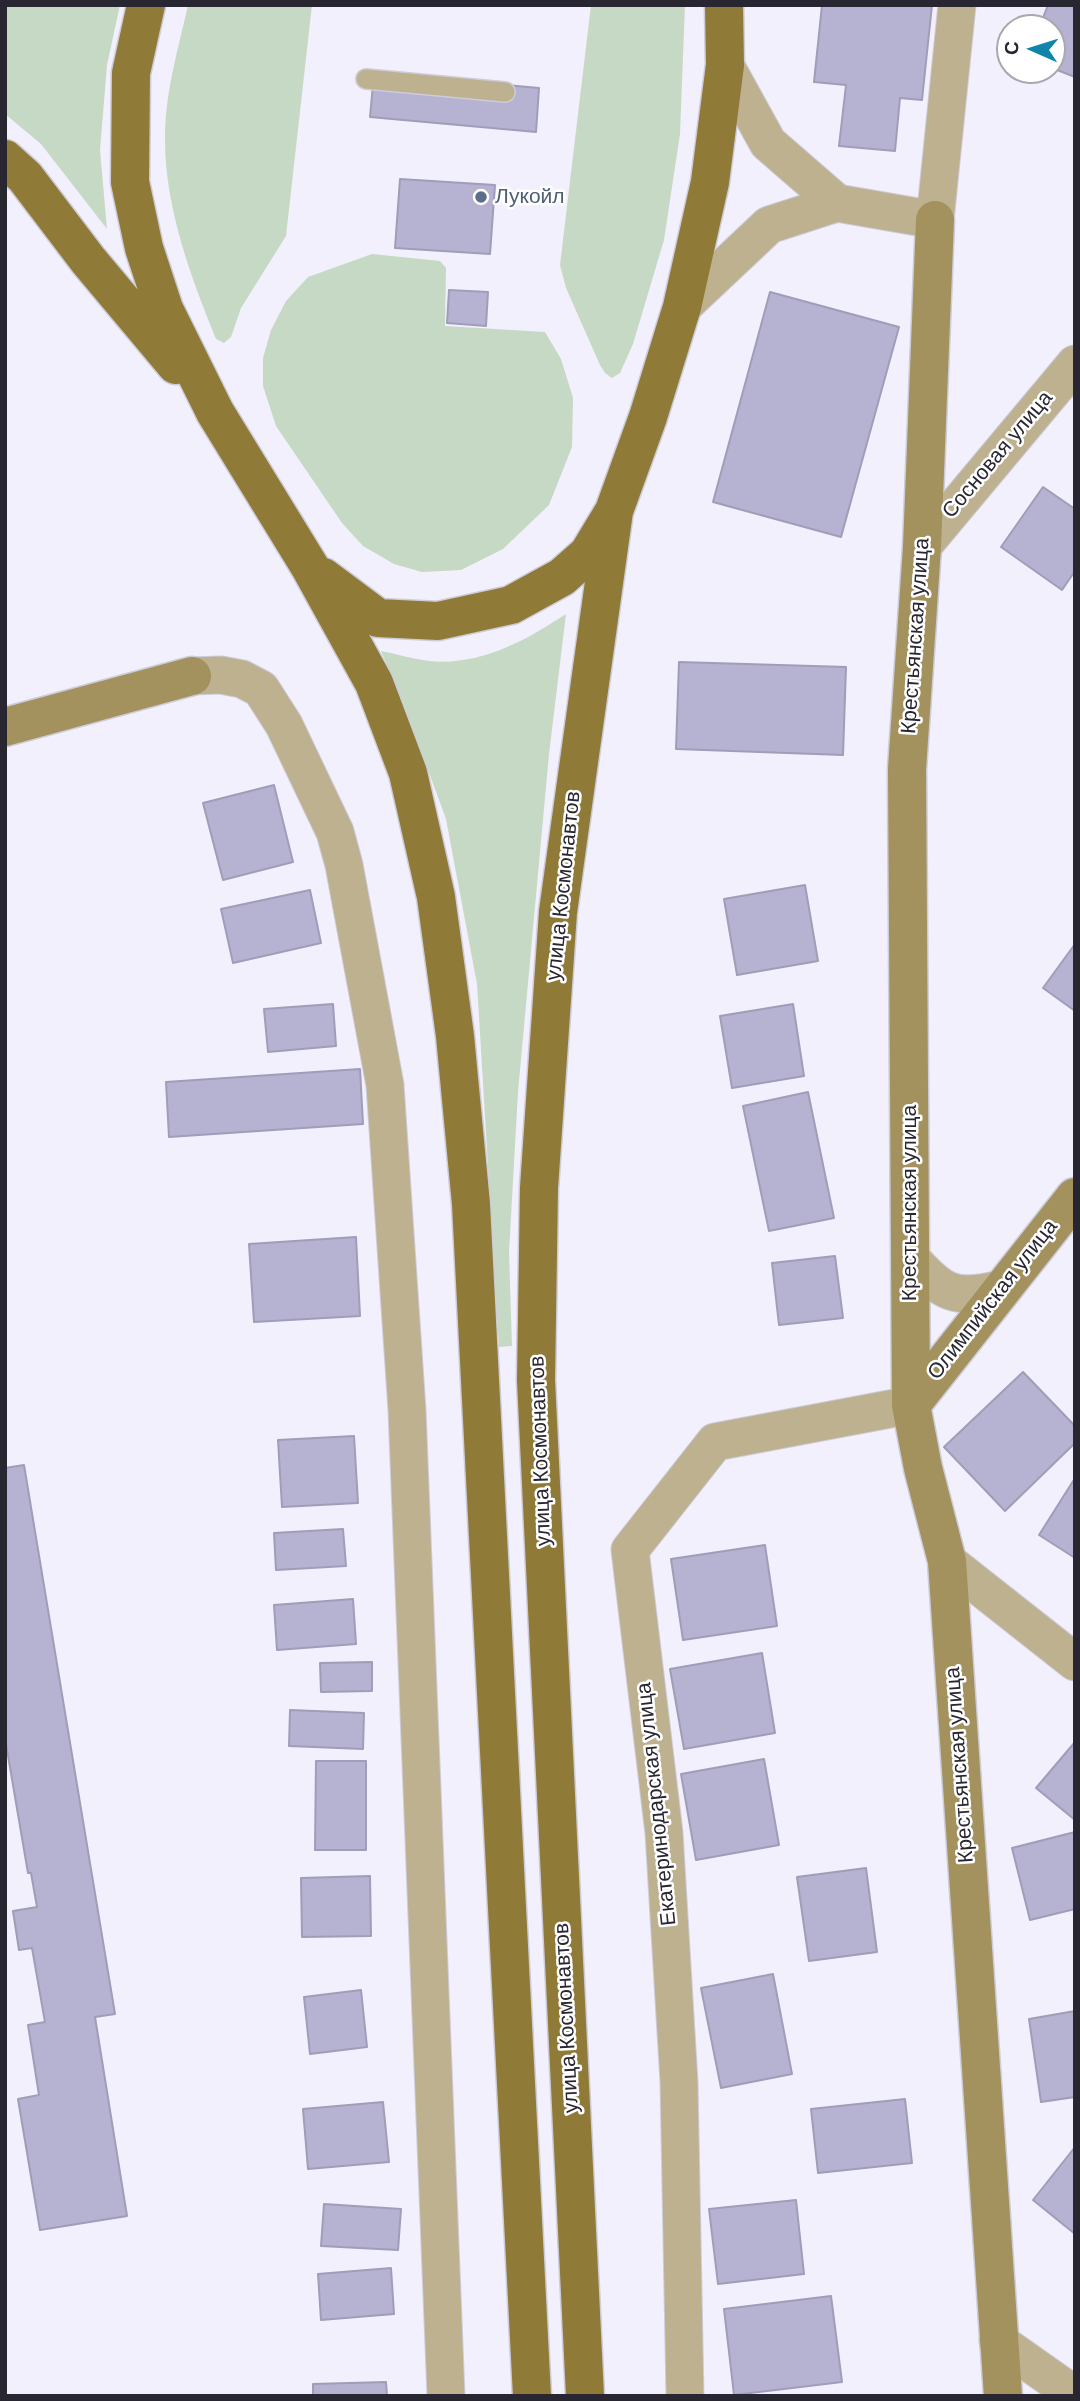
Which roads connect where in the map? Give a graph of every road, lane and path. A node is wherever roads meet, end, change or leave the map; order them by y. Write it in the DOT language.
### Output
graph roads {
  1 [pos="146,5"];
  2 [pos="724,5"];
  3 [pos="957,5"];
  4 [pos="725,65"];
  5 [pos="366,79"];
  6 [pos="505,92"];
  7 [pos="5,159"];
  8 [pos="838,204"];
  9 [pos="935,220"];
  10 [pos="682,307"];
  11 [pos="1075,364"];
  12 [pos="215,412"];
  13 [pos="614,511"];
  14 [pos="922,547"];
  15 [pos="310,567"];
  16 [pos="192,676"];
  17 [pos="5,727"];
  18 [pos="1075,1197"];
  19 [pos="911,1258"];
  20 [pos="1002,1289"];
  21 [pos="911,1405"];
  22 [pos="947,1561"];
  23 [pos="1075,1662"];
  24 [pos="998,2340"];
  25 [pos="1075,2395"];
  26 [pos="446,2396"];
  27 [pos="532,2396"];
  28 [pos="585,2396"];
  29 [pos="685,2396"];
  30 [pos="1003,2396"];
  1 -- 12 [label="main road"];
  2 -- 4 [label="main road"];
  3 -- 9 [label="street, Крестьянская улица"];
  4 -- 8 [label="street"];
  4 -- 10 [label="main road"];
  5 -- 6 [label="lane"];
  7 -- 12 [label="main road"];
  8 -- 9 [label="street"];
  8 -- 10 [label="street"];
  9 -- 14 [label="main road, Крестьянская улица"];
  10 -- 13 [label="main road"];
  11 -- 14 [label="street, Сосновая улица"];
  12 -- 15 [label="main road"];
  13 -- 15 [label="main road"];
  13 -- 28 [label="main road, улица Космонавтов"];
  14 -- 19 [label="main road, Крестьянская улица"];
  15 -- 27 [label="main road"];
  16 -- 17 [label="main road"];
  16 -- 26 [label="street"];
  18 -- 20 [label="main road, Олимпийская улица"];
  19 -- 20 [label="street"];
  19 -- 21 [label="main road, Крестьянская улица"];
  20 -- 21 [label="main road, Олимпийская улица"];
  21 -- 22 [label="main road, Крестьянская улица"];
  21 -- 29 [label="street, Екатеринодарская улица"];
  22 -- 23 [label="street"];
  22 -- 24 [label="main road, Крестьянская улица"];
  24 -- 25 [label="street"];
  24 -- 30 [label="main road, Крестьянская улица"];
}
